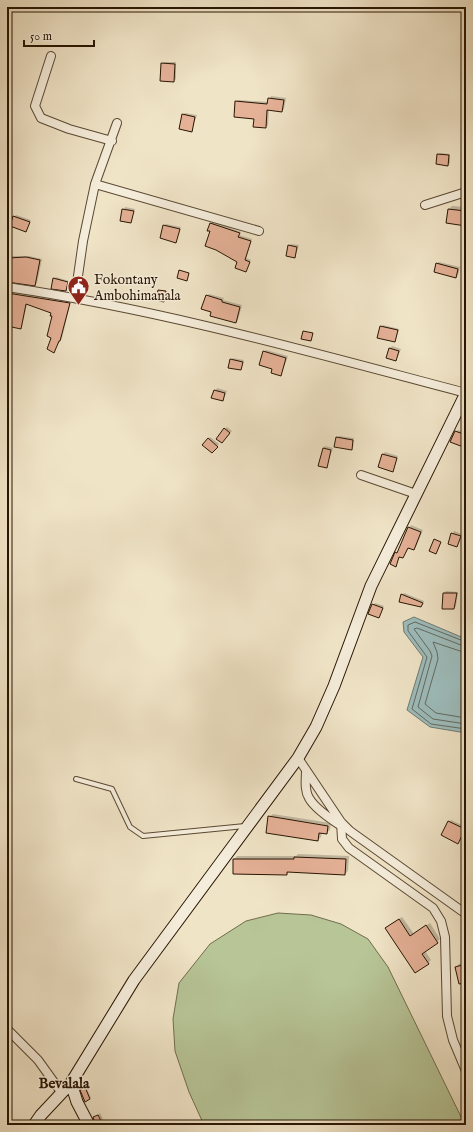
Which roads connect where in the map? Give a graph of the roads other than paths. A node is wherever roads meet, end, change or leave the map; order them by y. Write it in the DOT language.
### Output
graph roads {
  1 [pos="51,56"];
  2 [pos="117,123"];
  3 [pos="112,140"];
  4 [pos="95,184"];
  5 [pos="466,192"];
  6 [pos="425,205"];
  7 [pos="259,231"];
  8 [pos="7,287"];
  9 [pos="75,297"];
  10 [pos="466,393"];
  11 [pos="361,475"];
  12 [pos="416,494"];
  13 [pos="298,758"];
  14 [pos="306,770"];
  15 [pos="76,779"];
  16 [pos="341,824"];
  17 [pos="248,826"];
  18 [pos="466,914"];
  19 [pos="7,1029"];
  20 [pos="466,1071"];
  21 [pos="71,1082"];
  22 [pos="61,1092"];
  23 [pos="34,1125"];
  24 [pos="89,1125"];
  1 -- 3 [label="street"];
  2 -- 3 [label="street"];
  3 -- 4 [label="street"];
  4 -- 7 [label="street"];
  4 -- 9 [label="street"];
  5 -- 6 [label="street"];
  8 -- 9 [label="street"];
  9 -- 10 [label="street"];
  10 -- 12 [label="street"];
  11 -- 12 [label="street"];
  12 -- 13 [label="street"];
  13 -- 14 [label="street"];
  13 -- 17 [label="street"];
  14 -- 16 [label="street"];
  14 -- 16 [label="street"];
  15 -- 17 [label="lane"];
  16 -- 18 [label="street"];
  16 -- 20 [label="street"];
  17 -- 21 [label="street"];
  19 -- 22 [label="street"];
  21 -- 22 [label="street"];
  21 -- 24 [label="street"];
  22 -- 23 [label="street"];
}
